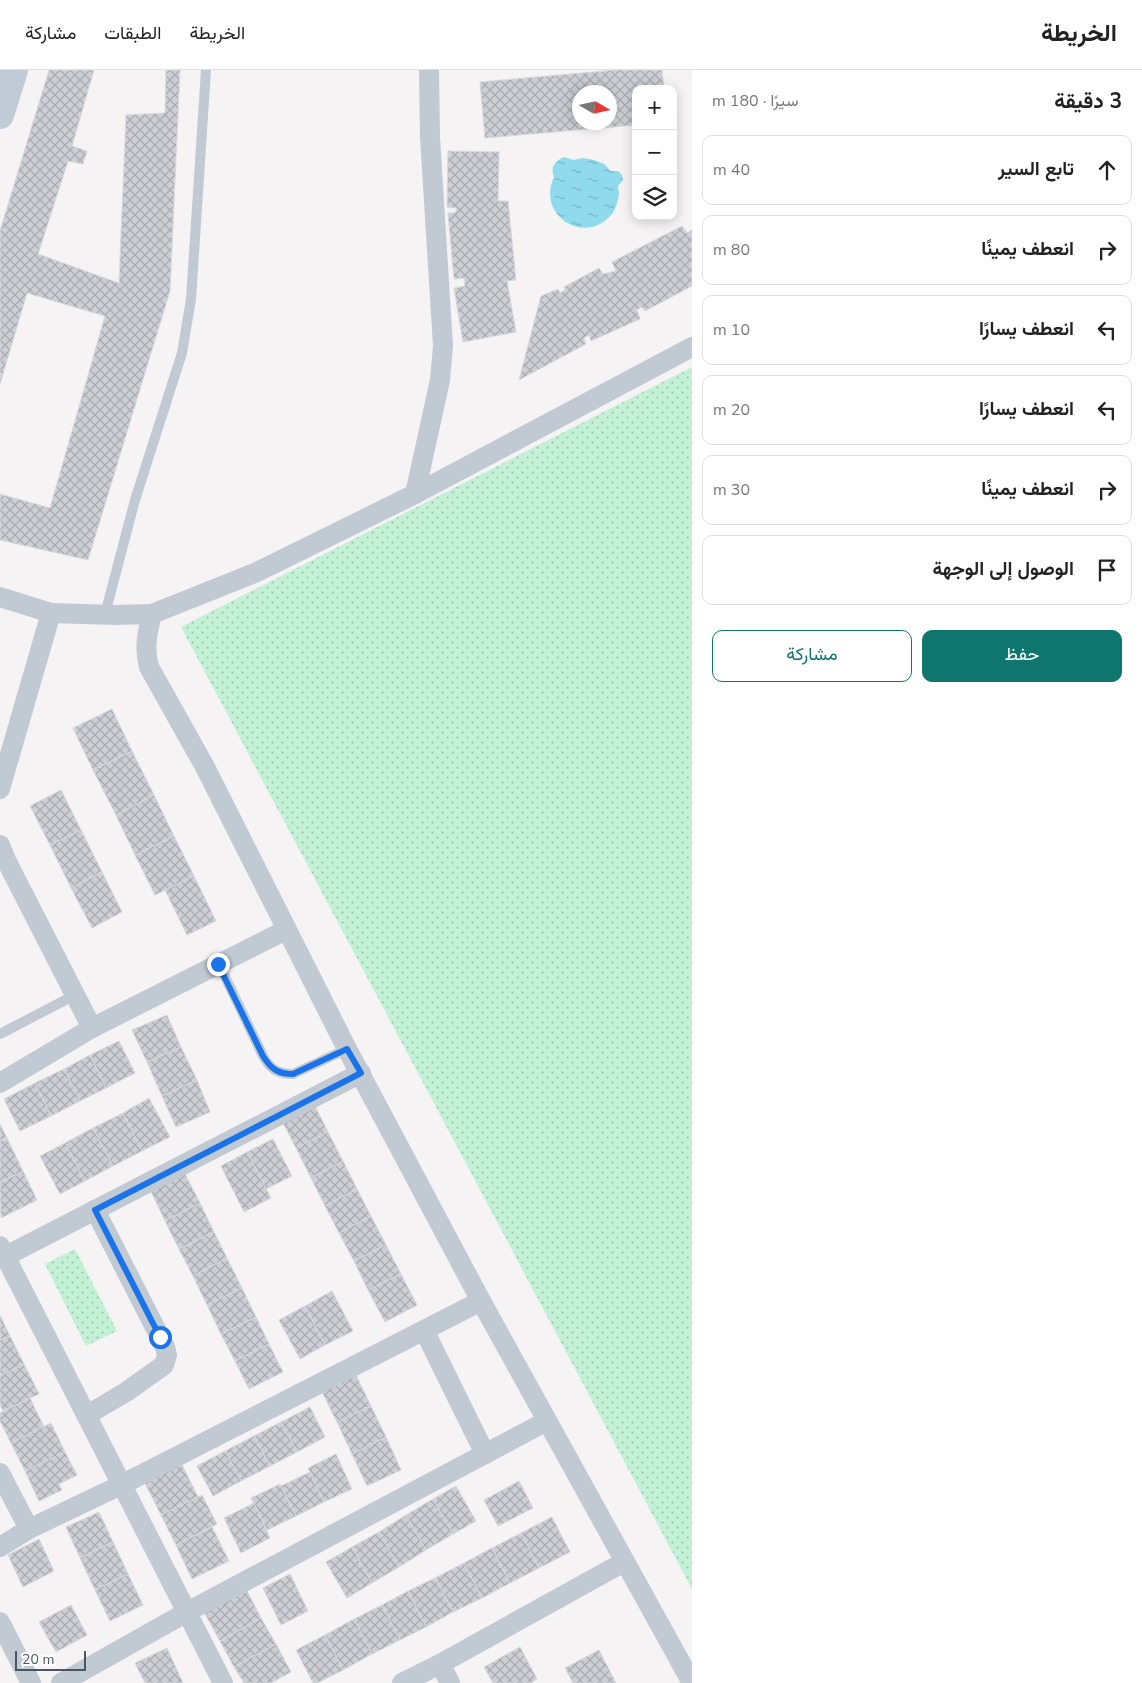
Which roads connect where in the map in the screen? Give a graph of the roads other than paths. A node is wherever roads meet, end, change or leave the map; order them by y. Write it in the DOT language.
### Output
graph roads {
  1 [pos="14,70"];
  2 [pos="206,70"];
  3 [pos="428,70"];
  4 [pos="0,115"];
  5 [pos="692,347"];
  6 [pos="415,494"];
  7 [pos="0,597"];
  8 [pos="51,613"];
  9 [pos="105,614"];
  10 [pos="152,614"];
  11 [pos="0,789"];
  12 [pos="0,845"];
  13 [pos="286,930"];
  14 [pos="218,964"];
  15 [pos="75,995"];
  16 [pos="92,1028"];
  17 [pos="0,1034"];
  18 [pos="347,1049"];
  19 [pos="361,1073"];
  20 [pos="0,1083"];
  21 [pos="95,1210"];
  22 [pos="2,1253"];
  23 [pos="481,1301"];
  24 [pos="424,1330"];
  25 [pos="86,1415"];
  26 [pos="547,1421"];
  27 [pos="485,1454"];
  28 [pos="0,1473"];
  29 [pos="122,1484"];
  30 [pos="29,1529"];
  31 [pos="0,1547"];
  32 [pos="624,1562"];
  33 [pos="187,1612"];
  34 [pos="0,1622"];
  35 [pos="440,1664"];
  36 [pos="31,1683"];
  37 [pos="61,1683"];
  38 [pos="223,1683"];
  39 [pos="402,1683"];
  40 [pos="450,1683"];
  41 [pos="692,1683"];
  1 -- 4 [label="street"];
  2 -- 9 [label="lane"];
  3 -- 6 [label="street"];
  5 -- 6 [label="street"];
  6 -- 10 [label="street"];
  7 -- 8 [label="street"];
  8 -- 9 [label="street"];
  8 -- 11 [label="street"];
  9 -- 10 [label="street"];
  10 -- 13 [label="street"];
  12 -- 15 [label="street"];
  13 -- 14 [label="street"];
  13 -- 18 [label="street"];
  14 -- 16 [label="street"];
  14 -- 18 [label="lane"];
  15 -- 16 [label="street"];
  15 -- 17 [label="lane"];
  16 -- 20 [label="street"];
  18 -- 19 [label="street"];
  19 -- 21 [label="street"];
  19 -- 23 [label="street"];
  21 -- 22 [label="street"];
  21 -- 25 [label="street"];
  22 -- 25 [label="street"];
  23 -- 24 [label="street"];
  23 -- 26 [label="street"];
  24 -- 27 [label="street"];
  24 -- 29 [label="street"];
  25 -- 29 [label="street"];
  26 -- 27 [label="street"];
  26 -- 32 [label="street"];
  27 -- 33 [label="street"];
  28 -- 30 [label="street"];
  29 -- 30 [label="street"];
  29 -- 33 [label="street"];
  30 -- 31 [label="street"];
  32 -- 35 [label="street"];
  32 -- 41 [label="street"];
  33 -- 37 [label="street"];
  33 -- 38 [label="street"];
  34 -- 36 [label="street"];
  35 -- 39 [label="street"];
  35 -- 40 [label="street"];
}
